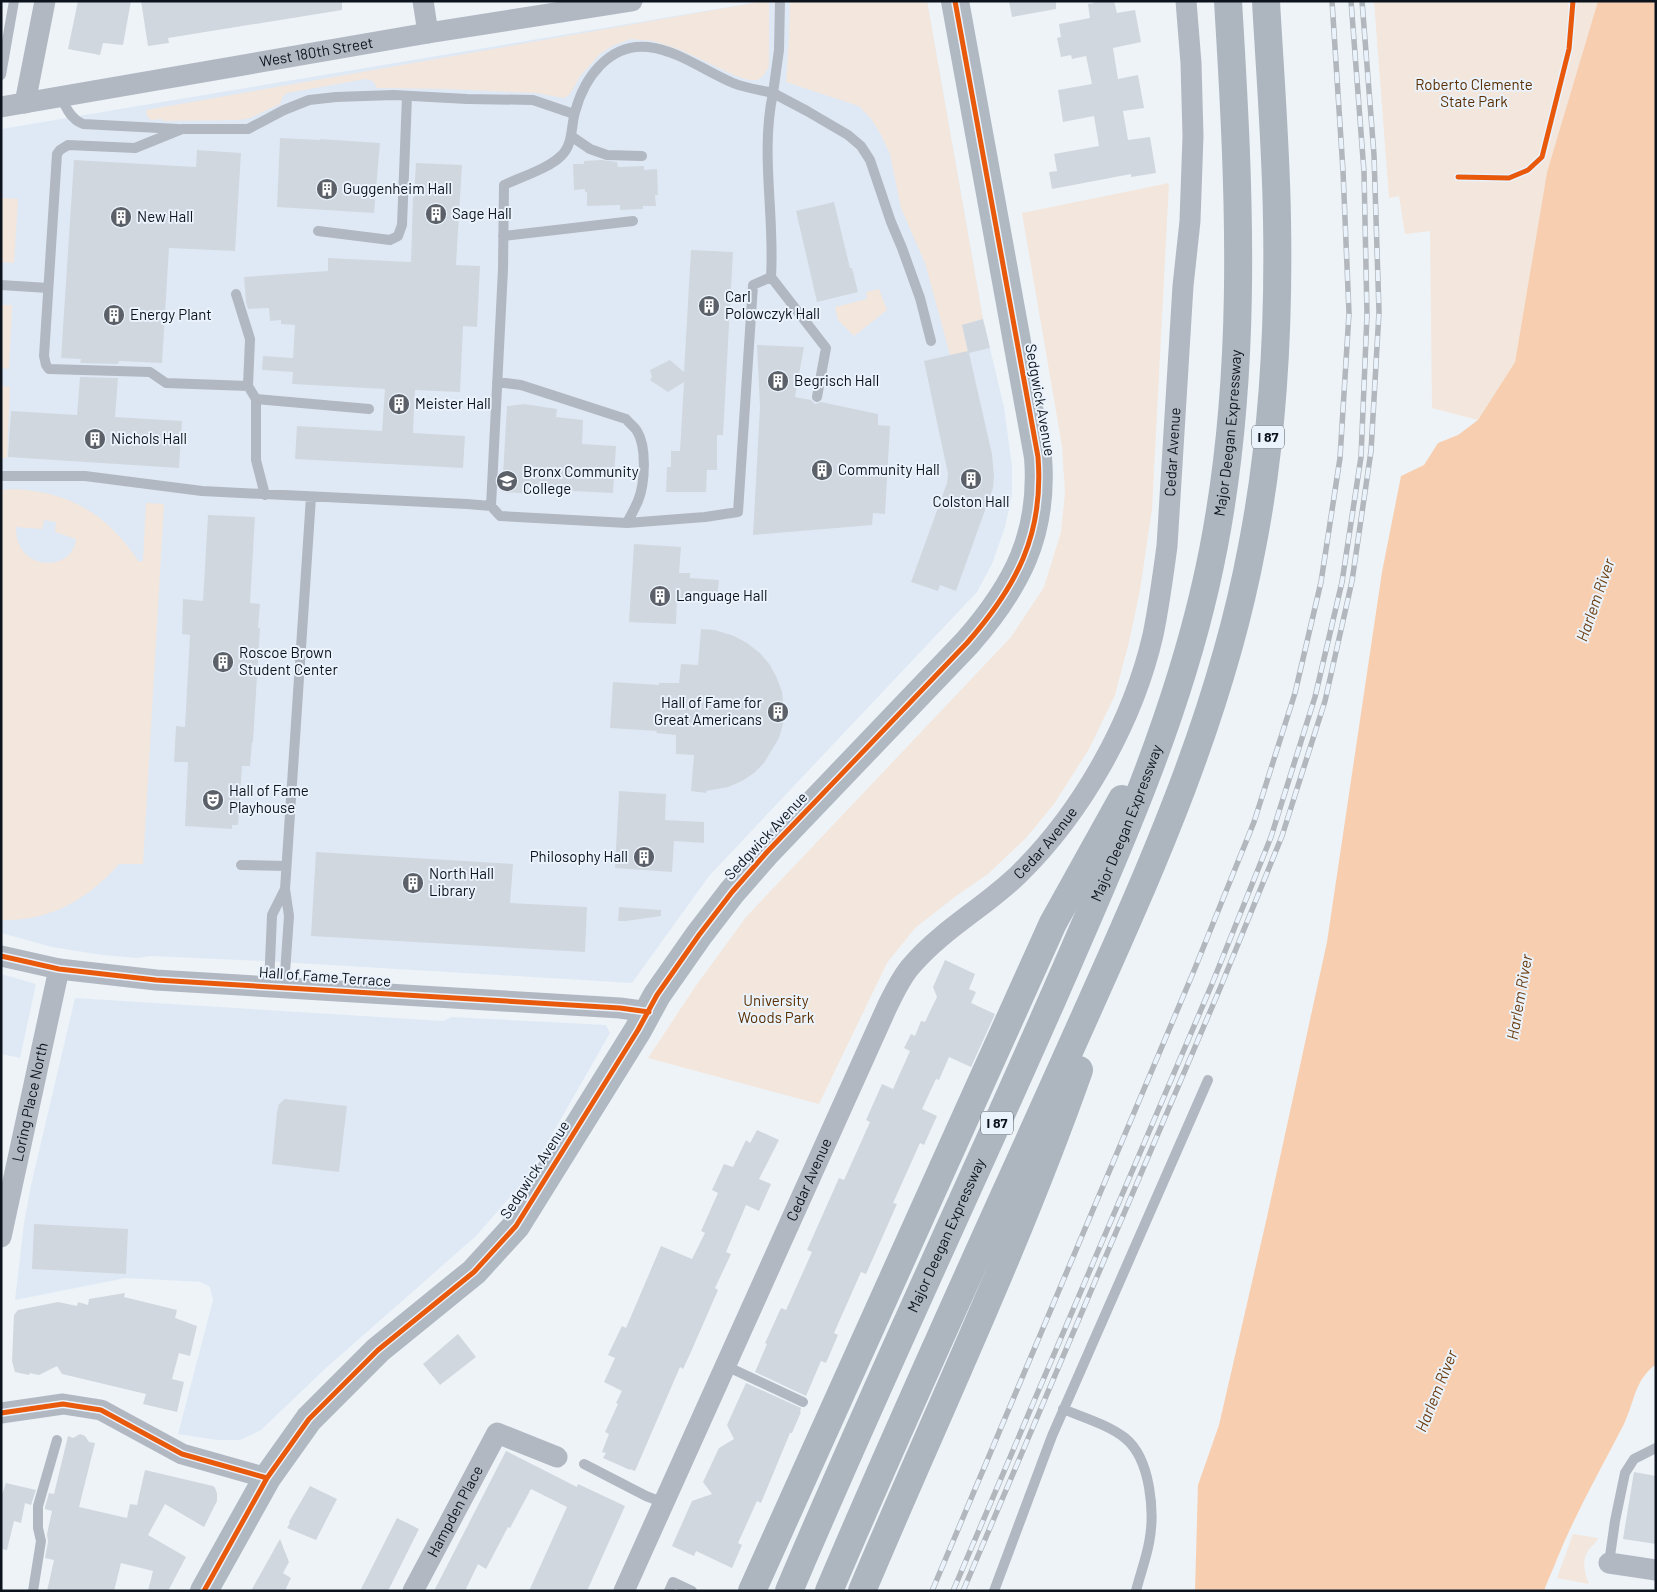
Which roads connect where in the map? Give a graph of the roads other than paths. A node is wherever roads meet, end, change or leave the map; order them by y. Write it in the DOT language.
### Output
graph roads {
  1 [pos="14,1"];
  2 [pos="45,1"];
  3 [pos="423,1"];
  4 [pos="632,1"];
  5 [pos="780,1"];
  6 [pos="955,1"];
  7 [pos="1186,1"];
  8 [pos="1266,1"];
  9 [pos="1228,2"];
  10 [pos="428,34"];
  11 [pos="1,75"];
  12 [pos="773,93"];
  13 [pos="407,96"];
  14 [pos="61,97"];
  15 [pos="25,103"];
  16 [pos="1,107"];
  17 [pos="574,114"];
  18 [pos="182,129"];
  19 [pos="571,136"];
  20 [pos="642,156"];
  21 [pos="633,220"];
  22 [pos="318,231"];
  23 [pos="503,236"];
  24 [pos="771,277"];
  25 [pos="1,285"];
  26 [pos="48,288"];
  27 [pos="236,294"];
  28 [pos="931,341"];
  29 [pos="497,382"];
  30 [pos="248,386"];
  31 [pos="817,397"];
  32 [pos="256,400"];
  33 [pos="369,409"];
  34 [pos="1,476"];
  35 [pos="265,495"];
  36 [pos="311,498"];
  37 [pos="490,506"];
  38 [pos="627,523"];
  39 [pos="1190,649"];
  40 [pos="1155,857"];
  41 [pos="241,865"];
  42 [pos="286,866"];
  43 [pos="285,889"];
  44 [pos="1,956"];
  45 [pos="59,969"];
  46 [pos="277,986"];
  47 [pos="649,1012"];
  48 [pos="1208,1080"];
  49 [pos="1,1237"];
  50 [pos="726,1366"];
  51 [pos="803,1402"];
  52 [pos="1063,1409"];
  53 [pos="1,1413"];
  54 [pos="57,1440"];
  55 [pos="1656,1448"];
  56 [pos="557,1457"];
  57 [pos="584,1464"];
  58 [pos="267,1478"];
  59 [pos="664,1503"];
  60 [pos="1609,1563"];
  61 [pos="1656,1570"];
  62 [pos="34,1591"];
  63 [pos="204,1591"];
  64 [pos="413,1591"];
  65 [pos="624,1591"];
  66 [pos="669,1591"];
  67 [pos="692,1591"];
  68 [pos="752,1591"];
  69 [pos="788,1591"];
  70 [pos="829,1591"];
  71 [pos="862,1591"];
  72 [pos="994,1591"];
  73 [pos="1136,1591"];
  1 -- 11 [label="lane"];
  2 -- 15 [label="street"];
  3 -- 10 [label="street"];
  4 -- 10 [label="street, West 180th Street"];
  5 -- 12 [label="lane"];
  6 -- 47 [label="main road, Sedgwick Avenue"];
  7 -- 50 [label="street, Cedar Avenue"];
  8 -- 40 [label="highway, I 87"];
  9 -- 39 [label="highway, Major Deegan Expressway / I 87"];
  10 -- 14 [label="street, West 180th Street"];
  12 -- 17 [label="lane"];
  12 -- 24 [label="lane"];
  12 -- 28 [label="lane"];
  13 -- 17 [label="lane"];
  13 -- 18 [label="lane"];
  13 -- 22 [label="lane"];
  14 -- 15 [label="street, West 180th Street"];
  14 -- 18 [label="lane"];
  15 -- 16 [label="street, West 180th Street"];
  17 -- 19 [label="lane"];
  18 -- 26 [label="lane"];
  19 -- 20 [label="lane"];
  19 -- 23 [label="lane"];
  21 -- 23 [label="lane"];
  23 -- 29 [label="lane"];
  24 -- 31 [label="lane"];
  24 -- 38 [label="lane"];
  25 -- 26 [label="lane"];
  26 -- 30 [label="lane"];
  27 -- 30 [label="lane"];
  29 -- 37 [label="lane"];
  29 -- 38 [label="lane"];
  30 -- 32 [label="lane"];
  32 -- 33 [label="lane"];
  32 -- 35 [label="lane"];
  34 -- 35 [label="lane"];
  35 -- 36 [label="lane"];
  36 -- 37 [label="lane"];
  36 -- 42 [label="lane"];
  37 -- 38 [label="lane"];
  39 -- 68 [label="highway"];
  39 -- 69 [label="highway, Major Deegan Expressway / I 87"];
  40 -- 70 [label="highway, I 87"];
  40 -- 71 [label="highway"];
  41 -- 42 [label="lane"];
  42 -- 43 [label="lane"];
  43 -- 46 [label="lane"];
  43 -- 46 [label="lane"];
  44 -- 45 [label="street, Hall of Fame Terrace"];
  45 -- 46 [label="street, Hall of Fame Terrace"];
  45 -- 49 [label="street, Loring Place North"];
  46 -- 47 [label="street, Hall of Fame Terrace"];
  47 -- 58 [label="main road, Sedgwick Avenue"];
  48 -- 52 [label="lane"];
  50 -- 51 [label="lane"];
  50 -- 59 [label="street, Cedar Avenue"];
  52 -- 72 [label="lane"];
  52 -- 73 [label="lane"];
  53 -- 58 [label="street"];
  54 -- 62 [label="lane"];
  55 -- 60 [label="lane"];
  56 -- 64 [label="street, Hampden Place"];
  57 -- 59 [label="lane"];
  58 -- 63 [label="main road, Sedgwick Avenue"];
  59 -- 65 [label="street, Cedar Avenue"];
  60 -- 61 [label="street"];
  66 -- 67 [label="lane"];
}
